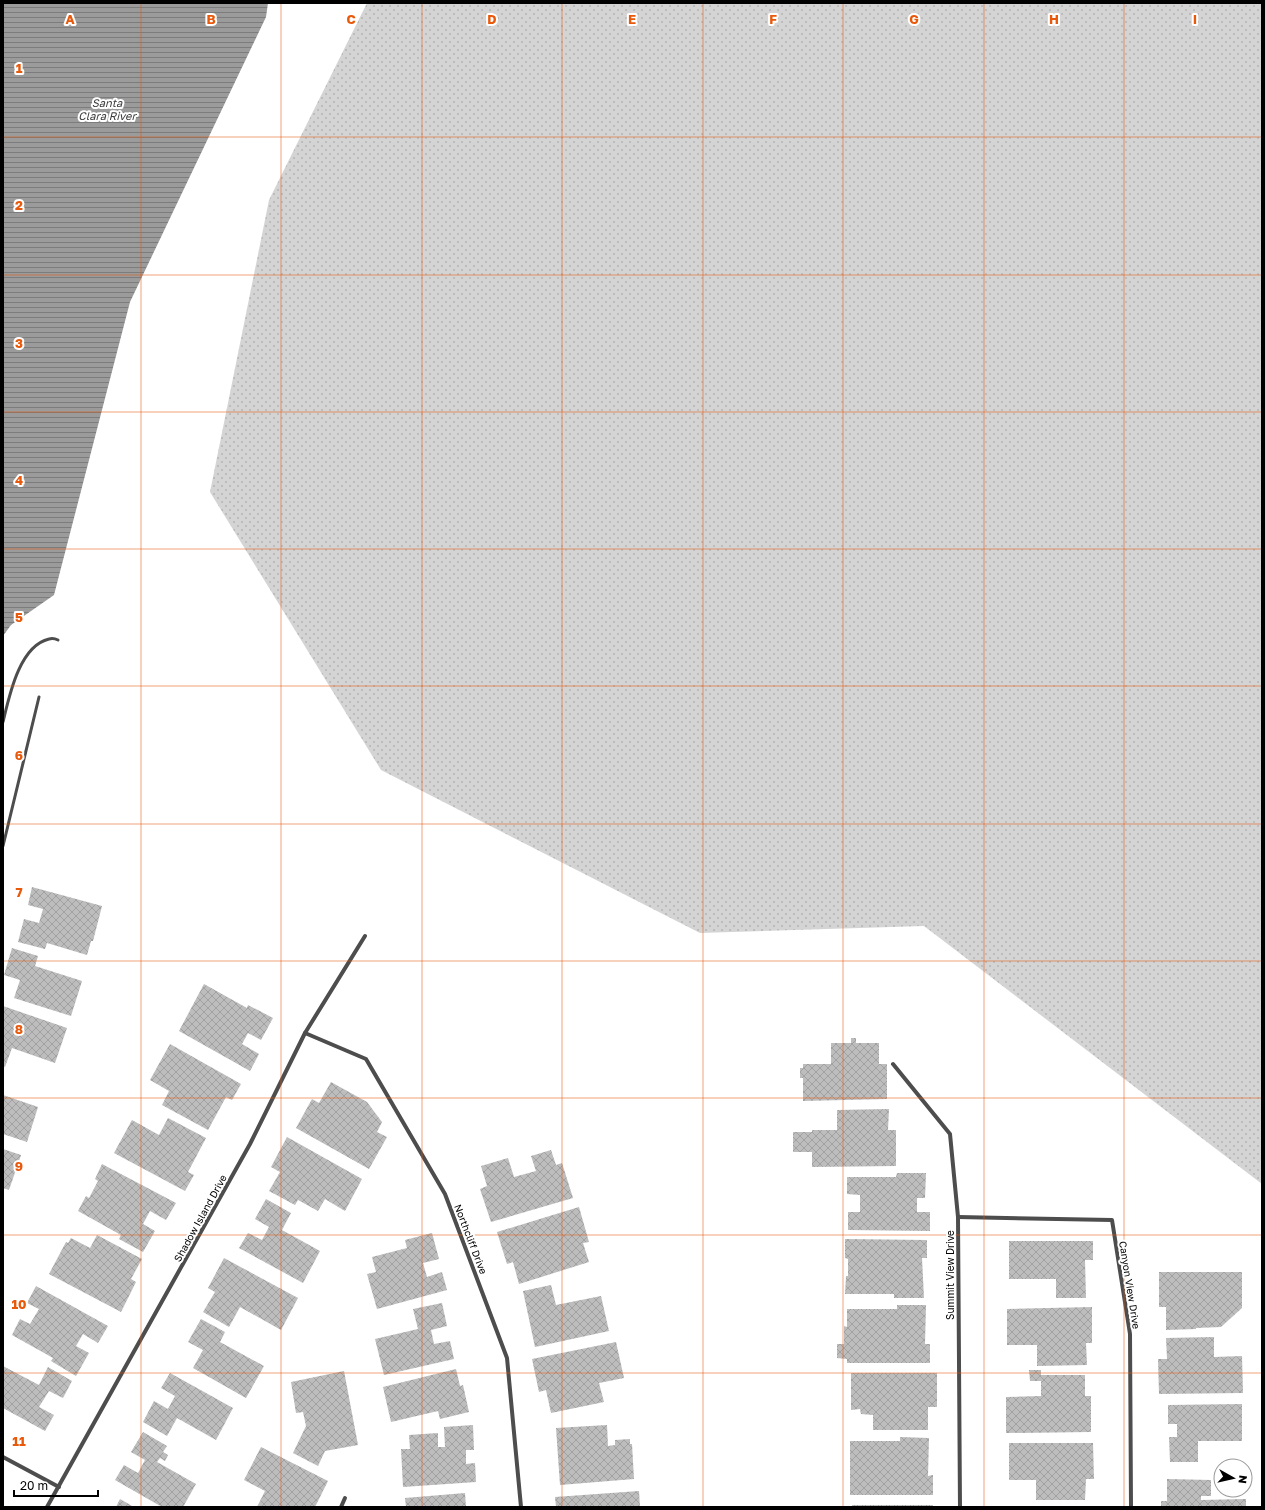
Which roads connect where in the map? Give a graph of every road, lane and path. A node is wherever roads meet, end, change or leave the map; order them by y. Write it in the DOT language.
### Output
graph roads {
  1 [pos="58,640"];
  2 [pos="39,697"];
  3 [pos="3,722"];
  4 [pos="3,846"];
  5 [pos="365,936"];
  6 [pos="305,1033"];
  7 [pos="893,1064"];
  8 [pos="958,1216"];
  9 [pos="3,1457"];
  10 [pos="60,1487"];
  11 [pos="345,1498"];
  12 [pos="47,1507"];
  13 [pos="342,1507"];
  14 [pos="522,1507"];
  15 [pos="960,1507"];
  16 [pos="1131,1507"];
  1 -- 3 [label="lane"];
  2 -- 4 [label="lane"];
  5 -- 6 [label="street, Shadow Island Drive"];
  6 -- 10 [label="street, Shadow Island Drive"];
  6 -- 14 [label="street, Northcliff Drive"];
  7 -- 8 [label="street, Summit View Drive"];
  8 -- 15 [label="street, Summit View Drive"];
  8 -- 16 [label="street, Canyon View Drive"];
  9 -- 10 [label="street"];
  10 -- 12 [label="street, Shadow Island Drive"];
  11 -- 13 [label="street"];
}
